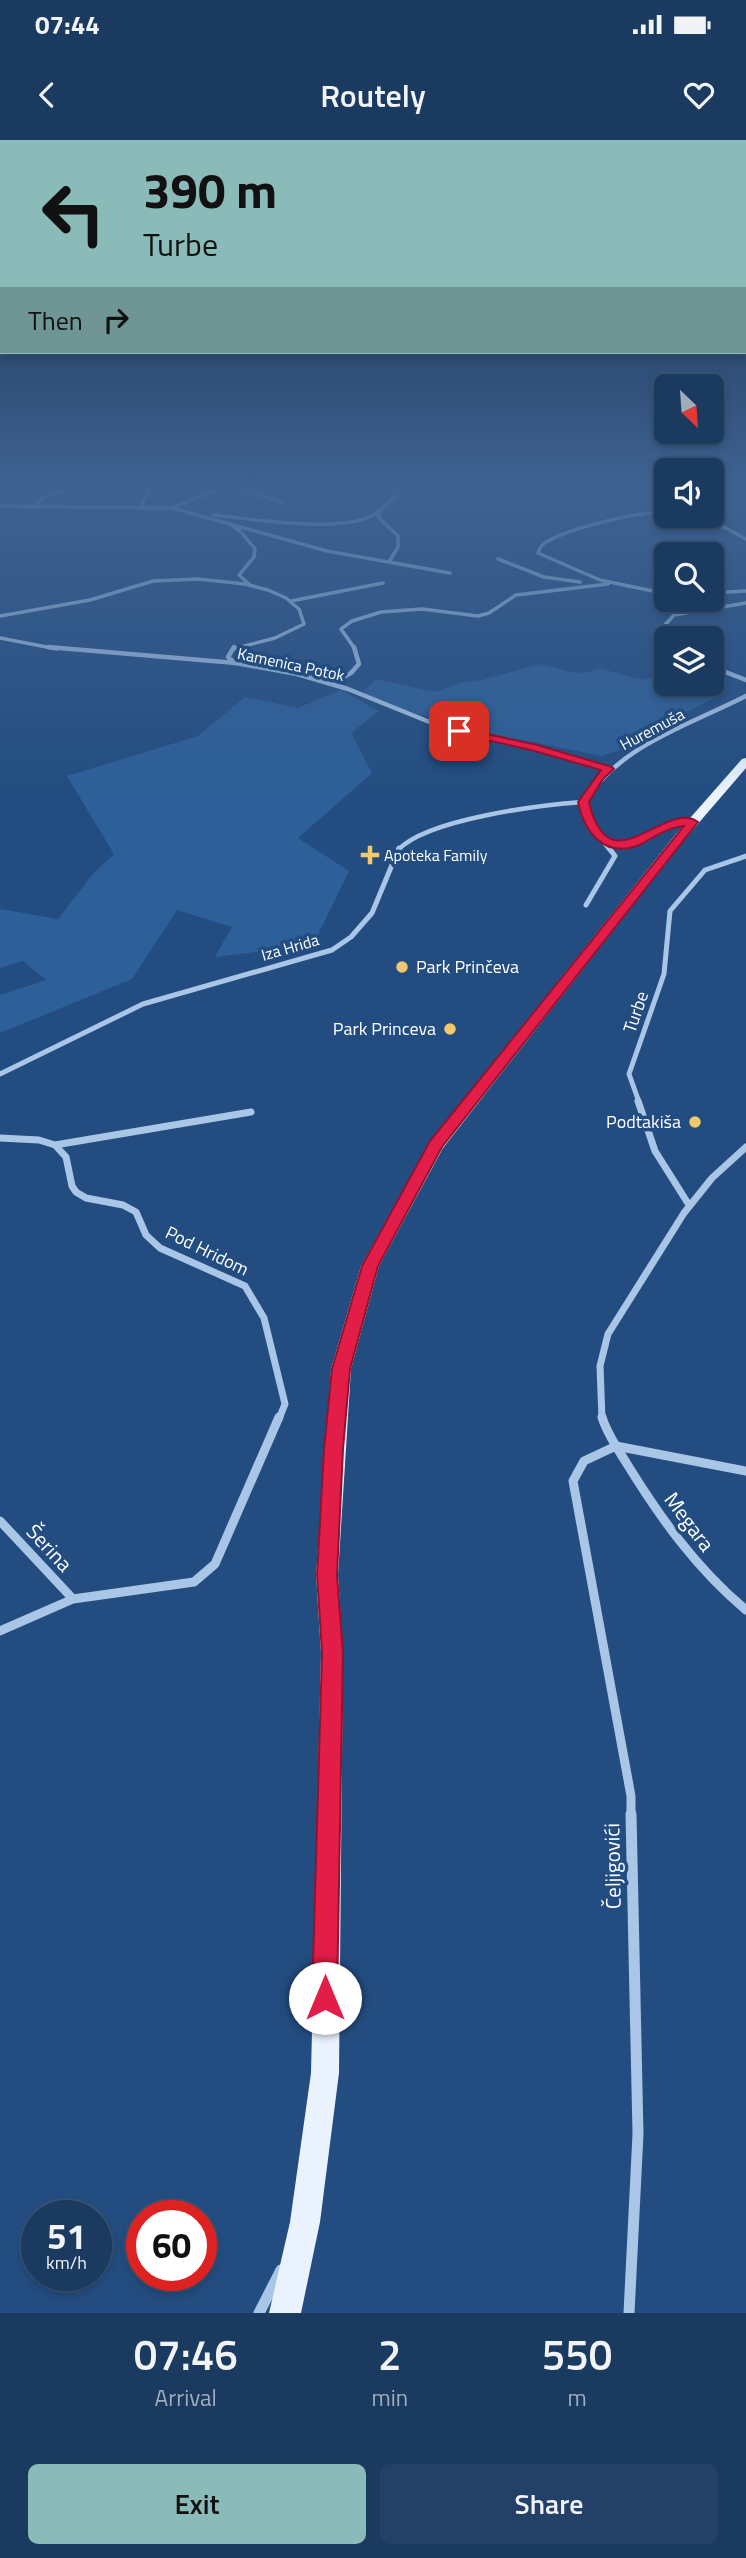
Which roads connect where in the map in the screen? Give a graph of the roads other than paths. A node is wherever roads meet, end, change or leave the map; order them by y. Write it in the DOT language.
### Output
graph roads {
  1 [pos="127,589"];
  2 [pos="264,589"];
  3 [pos="350,589"];
  4 [pos="549,589"];
  5 [pos="746,591"];
  6 [pos="724,592"];
  7 [pos="291,601"];
  8 [pos="746,603"];
  9 [pos="0,616"];
  10 [pos="664,626"];
  11 [pos="0,638"];
  12 [pos="236,663"];
  13 [pos="724,672"];
  14 [pos="746,680"];
  15 [pos="332,683"];
  16 [pos="746,696"];
  17 [pos="746,761"];
  18 [pos="608,769"];
  19 [pos="583,802"];
  20 [pos="693,822"];
  21 [pos="598,837"];
  22 [pos="746,856"];
  23 [pos="586,905"];
  24 [pos="0,1074"];
  25 [pos="251,1112"];
  26 [pos="0,1138"];
  27 [pos="55,1145"];
  28 [pos="746,1147"];
  29 [pos="689,1205"];
  30 [pos="616,1446"];
  31 [pos="746,1471"];
  32 [pos="0,1521"];
  33 [pos="73,1599"];
  34 [pos="746,1610"];
  35 [pos="0,1631"];
  36 [pos="305,2222"];
  37 [pos="259,2313"];
  38 [pos="285,2313"];
  39 [pos="629,2313"];
  1 -- 9 [label="street"];
  2 -- 7 [label="street"];
  3 -- 7 [label="street"];
  4 -- 15 [label="street"];
  5 -- 6 [label="street"];
  7 -- 12 [label="street"];
  8 -- 10 [label="street"];
  11 -- 12 [label="street, Kamenica Potok"];
  12 -- 15 [label="street, Kamenica Potok"];
  13 -- 14 [label="street"];
  15 -- 18 [label="street, Kamenica Potok"];
  16 -- 18 [label="street, Huremuša"];
  17 -- 20 [label="main road"];
  18 -- 19 [label="street, Huremuša"];
  19 -- 21 [label="street"];
  19 -- 24 [label="street, Iza Hrida"];
  20 -- 21 [label="street"];
  20 -- 36 [label="main road"];
  21 -- 23 [label="street"];
  22 -- 29 [label="street, Turbe"];
  25 -- 27 [label="street"];
  26 -- 27 [label="street"];
  27 -- 33 [label="street, Pod Hridom"];
  28 -- 29 [label="street, Megara"];
  29 -- 30 [label="street, Megara"];
  30 -- 31 [label="street"];
  30 -- 34 [label="street, Megara"];
  30 -- 39 [label="street, Čeljigovići"];
  32 -- 33 [label="street, Šerina"];
  33 -- 35 [label="street"];
  36 -- 37 [label="street"];
  36 -- 38 [label="main road"];
}
